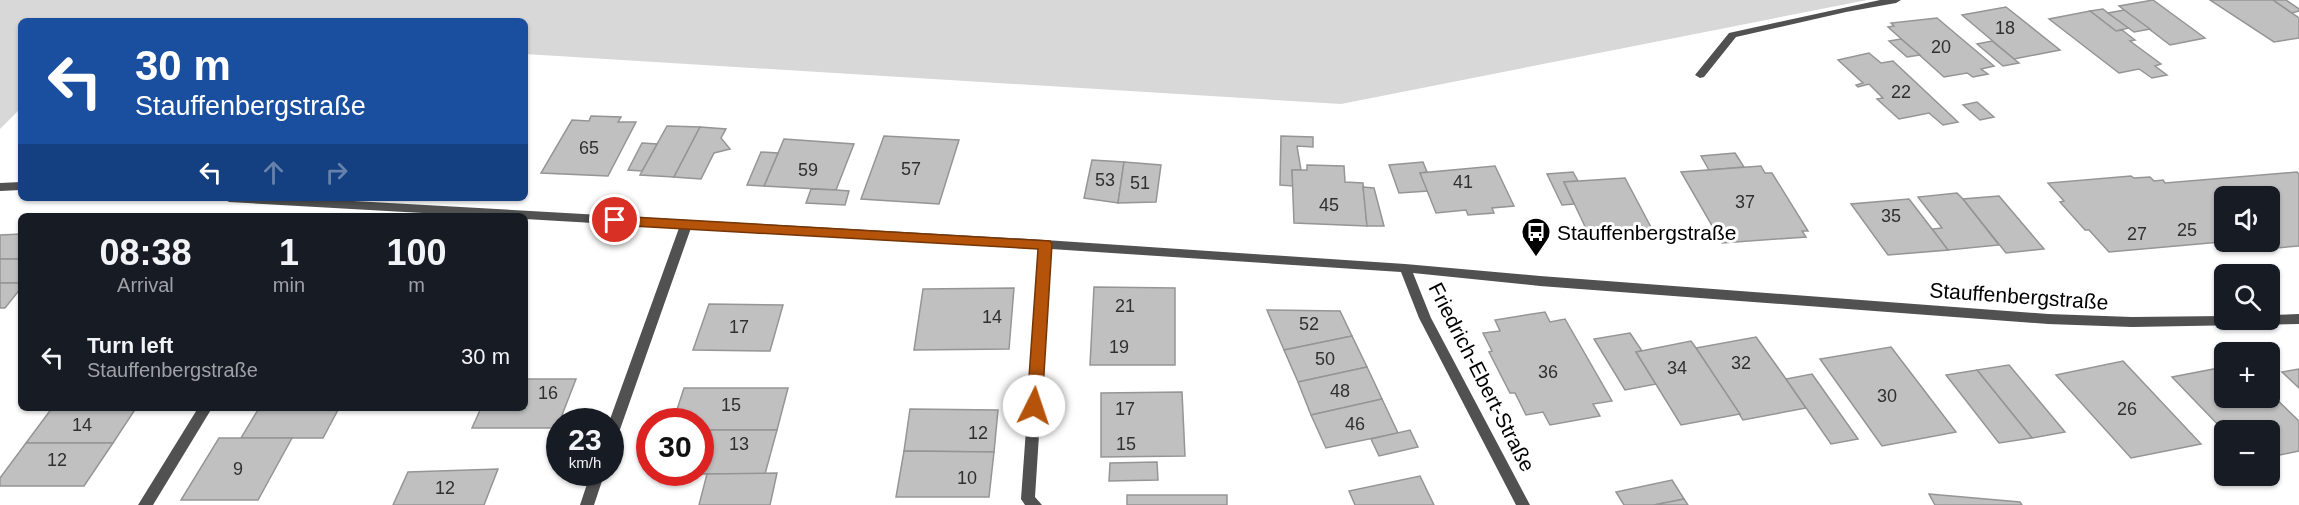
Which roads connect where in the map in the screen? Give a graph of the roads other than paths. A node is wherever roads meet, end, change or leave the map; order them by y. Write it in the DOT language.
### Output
graph roads {
  1 [pos="1896,0"];
  2 [pos="1700,75"];
  3 [pos="18,186"];
  4 [pos="0,188"];
  5 [pos="273,201"];
  6 [pos="332,205"];
  7 [pos="327,213"];
  8 [pos="474,213"];
  9 [pos="528,216"];
  10 [pos="686,225"];
  11 [pos="1045,244"];
  12 [pos="1405,268"];
  13 [pos="2299,319"];
  14 [pos="621,408"];
  15 [pos="203,411"];
  16 [pos="593,486"];
  17 [pos="145,505"];
  18 [pos="587,505"];
  19 [pos="1035,505"];
  20 [pos="1523,505"];
  1 -- 2 [label="street"];
  3 -- 4 [label="street"];
  5 -- 6 [label="street, Stauffenbergstraße"];
  6 -- 7 [label="street"];
  6 -- 8 [label="street, Stauffenbergstraße"];
  9 -- 10 [label="street, Stauffenbergstraße"];
  10 -- 11 [label="street, Stauffenbergstraße"];
  10 -- 14 [label="street"];
  11 -- 12 [label="street, Stauffenbergstraße"];
  11 -- 19 [label="street"];
  12 -- 13 [label="street, Stauffenbergstraße"];
  12 -- 20 [label="street, Friedrich-Ebert-Straße"];
  15 -- 17 [label="street"];
  16 -- 18 [label="street"];
}
